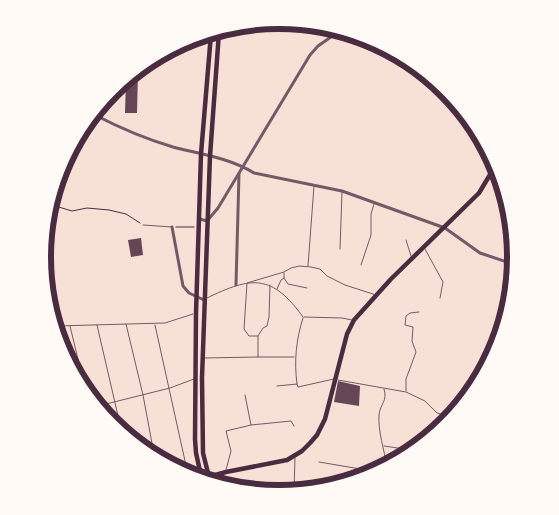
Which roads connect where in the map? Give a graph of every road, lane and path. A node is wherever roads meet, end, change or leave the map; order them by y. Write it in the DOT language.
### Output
graph roads {
  1 [pos="333,35"];
  2 [pos="218,37"];
  3 [pos="211,40"];
  4 [pos="99,117"];
  5 [pos="206,155"];
  6 [pos="243,166"];
  7 [pos="492,172"];
  8 [pos="239,173"];
  9 [pos="314,185"];
  10 [pos="342,192"];
  11 [pos="374,203"];
  12 [pos="57,206"];
  13 [pos="200,219"];
  14 [pos="207,221"];
  15 [pos="143,226"];
  16 [pos="172,227"];
  17 [pos="200,227"];
  18 [pos="445,228"];
  19 [pos="406,240"];
  20 [pos="424,248"];
  21 [pos="340,249"];
  22 [pos="412,259"];
  23 [pos="508,262"];
  24 [pos="361,265"];
  25 [pos="308,266"];
  26 [pos="284,272"];
  27 [pos="284,278"];
  28 [pos="247,283"];
  29 [pos="236,285"];
  30 [pos="270,285"];
  31 [pos="307,288"];
  32 [pos="277,290"];
  33 [pos="376,295"];
  34 [pos="197,297"];
  35 [pos="440,298"];
  36 [pos="204,300"];
  37 [pos="420,312"];
  38 [pos="196,313"];
  39 [pos="303,317"];
  40 [pos="354,320"];
  41 [pos="126,323"];
  42 [pos="97,324"];
  43 [pos="155,324"];
  44 [pos="70,325"];
  45 [pos="61,326"];
  46 [pos="258,336"];
  47 [pos="258,357"];
  48 [pos="294,357"];
  49 [pos="202,358"];
  50 [pos="81,372"];
  51 [pos="196,378"];
  52 [pos="202,378"];
  53 [pos="334,379"];
  54 [pos="297,384"];
  55 [pos="277,386"];
  56 [pos="170,388"];
  57 [pos="384,388"];
  58 [pos="406,392"];
  59 [pos="143,395"];
  60 [pos="245,395"];
  61 [pos="116,401"];
  62 [pos="105,404"];
  63 [pos="444,415"];
  64 [pos="120,421"];
  65 [pos="251,425"];
  66 [pos="294,426"];
  67 [pos="384,445"];
  68 [pos="153,449"];
  69 [pos="405,449"];
  70 [pos="295,456"];
  71 [pos="386,460"];
  72 [pos="319,462"];
  73 [pos="187,467"];
  74 [pos="200,469"];
  75 [pos="206,469"];
  76 [pos="194,470"];
  77 [pos="365,470"];
  78 [pos="201,472"];
  79 [pos="226,472"];
  80 [pos="208,475"];
  81 [pos="215,477"];
  82 [pos="294,486"];
  1 -- 6 [label="street"];
  2 -- 5 [label="main road"];
  3 -- 5 [label="main road"];
  4 -- 5 [label="street"];
  5 -- 6 [label="street"];
  5 -- 13 [label="main road"];
  5 -- 14 [label="main road"];
  6 -- 8 [label="street"];
  6 -- 9 [label="street"];
  7 -- 18 [label="main road"];
  8 -- 14 [label="street"];
  8 -- 29 [label="street"];
  9 -- 10 [label="street"];
  9 -- 25 [label="lane"];
  10 -- 11 [label="street"];
  10 -- 21 [label="lane"];
  11 -- 18 [label="street"];
  11 -- 24 [label="lane"];
  12 -- 15 [label="path"];
  13 -- 14 [label="street"];
  13 -- 17 [label="main road"];
  14 -- 36 [label="main road"];
  15 -- 16 [label="lane"];
  16 -- 17 [label="path"];
  16 -- 34 [label="street"];
  17 -- 34 [label="main road"];
  18 -- 20 [label="main road"];
  18 -- 23 [label="street"];
  19 -- 22 [label="lane"];
  20 -- 22 [label="main road"];
  20 -- 35 [label="lane"];
  22 -- 33 [label="main road"];
  25 -- 26 [label="lane"];
  25 -- 33 [label="lane"];
  26 -- 27 [label="lane"];
  26 -- 28 [label="lane"];
  27 -- 31 [label="lane"];
  27 -- 32 [label="lane"];
  28 -- 29 [label="lane"];
  28 -- 30 [label="lane"];
  28 -- 46 [label="lane"];
  29 -- 36 [label="lane"];
  30 -- 32 [label="lane"];
  30 -- 46 [label="lane"];
  32 -- 39 [label="lane"];
  33 -- 40 [label="main road"];
  34 -- 36 [label="street"];
  34 -- 38 [label="main road"];
  36 -- 49 [label="main road"];
  37 -- 58 [label="lane"];
  38 -- 43 [label="lane"];
  38 -- 51 [label="main road"];
  39 -- 40 [label="lane"];
  39 -- 48 [label="lane"];
  40 -- 53 [label="main road"];
  41 -- 42 [label="lane"];
  41 -- 43 [label="lane"];
  41 -- 59 [label="lane"];
  42 -- 44 [label="lane"];
  42 -- 61 [label="lane"];
  43 -- 56 [label="lane"];
  44 -- 45 [label="lane"];
  44 -- 50 [label="lane"];
  46 -- 47 [label="lane"];
  47 -- 48 [label="lane"];
  47 -- 49 [label="lane"];
  48 -- 54 [label="lane"];
  49 -- 52 [label="main road"];
  51 -- 52 [label="lane"];
  51 -- 56 [label="lane"];
  51 -- 74 [label="main road"];
  52 -- 75 [label="main road"];
  53 -- 54 [label="lane"];
  53 -- 57 [label="lane"];
  53 -- 70 [label="main road"];
  54 -- 55 [label="lane"];
  56 -- 59 [label="lane"];
  56 -- 73 [label="lane"];
  57 -- 58 [label="lane"];
  57 -- 67 [label="lane"];
  58 -- 63 [label="lane"];
  59 -- 61 [label="lane"];
  59 -- 68 [label="lane"];
  60 -- 65 [label="lane"];
  61 -- 62 [label="lane"];
  61 -- 64 [label="lane"];
  65 -- 66 [label="lane"];
  65 -- 79 [label="lane"];
  67 -- 69 [label="lane"];
  67 -- 71 [label="lane"];
  70 -- 79 [label="main road"];
  70 -- 82 [label="lane"];
  72 -- 77 [label="lane"];
  74 -- 75 [label="lane"];
  74 -- 76 [label="lane"];
  74 -- 78 [label="main road"];
  75 -- 80 [label="main road"];
  79 -- 81 [label="main road"];
}
